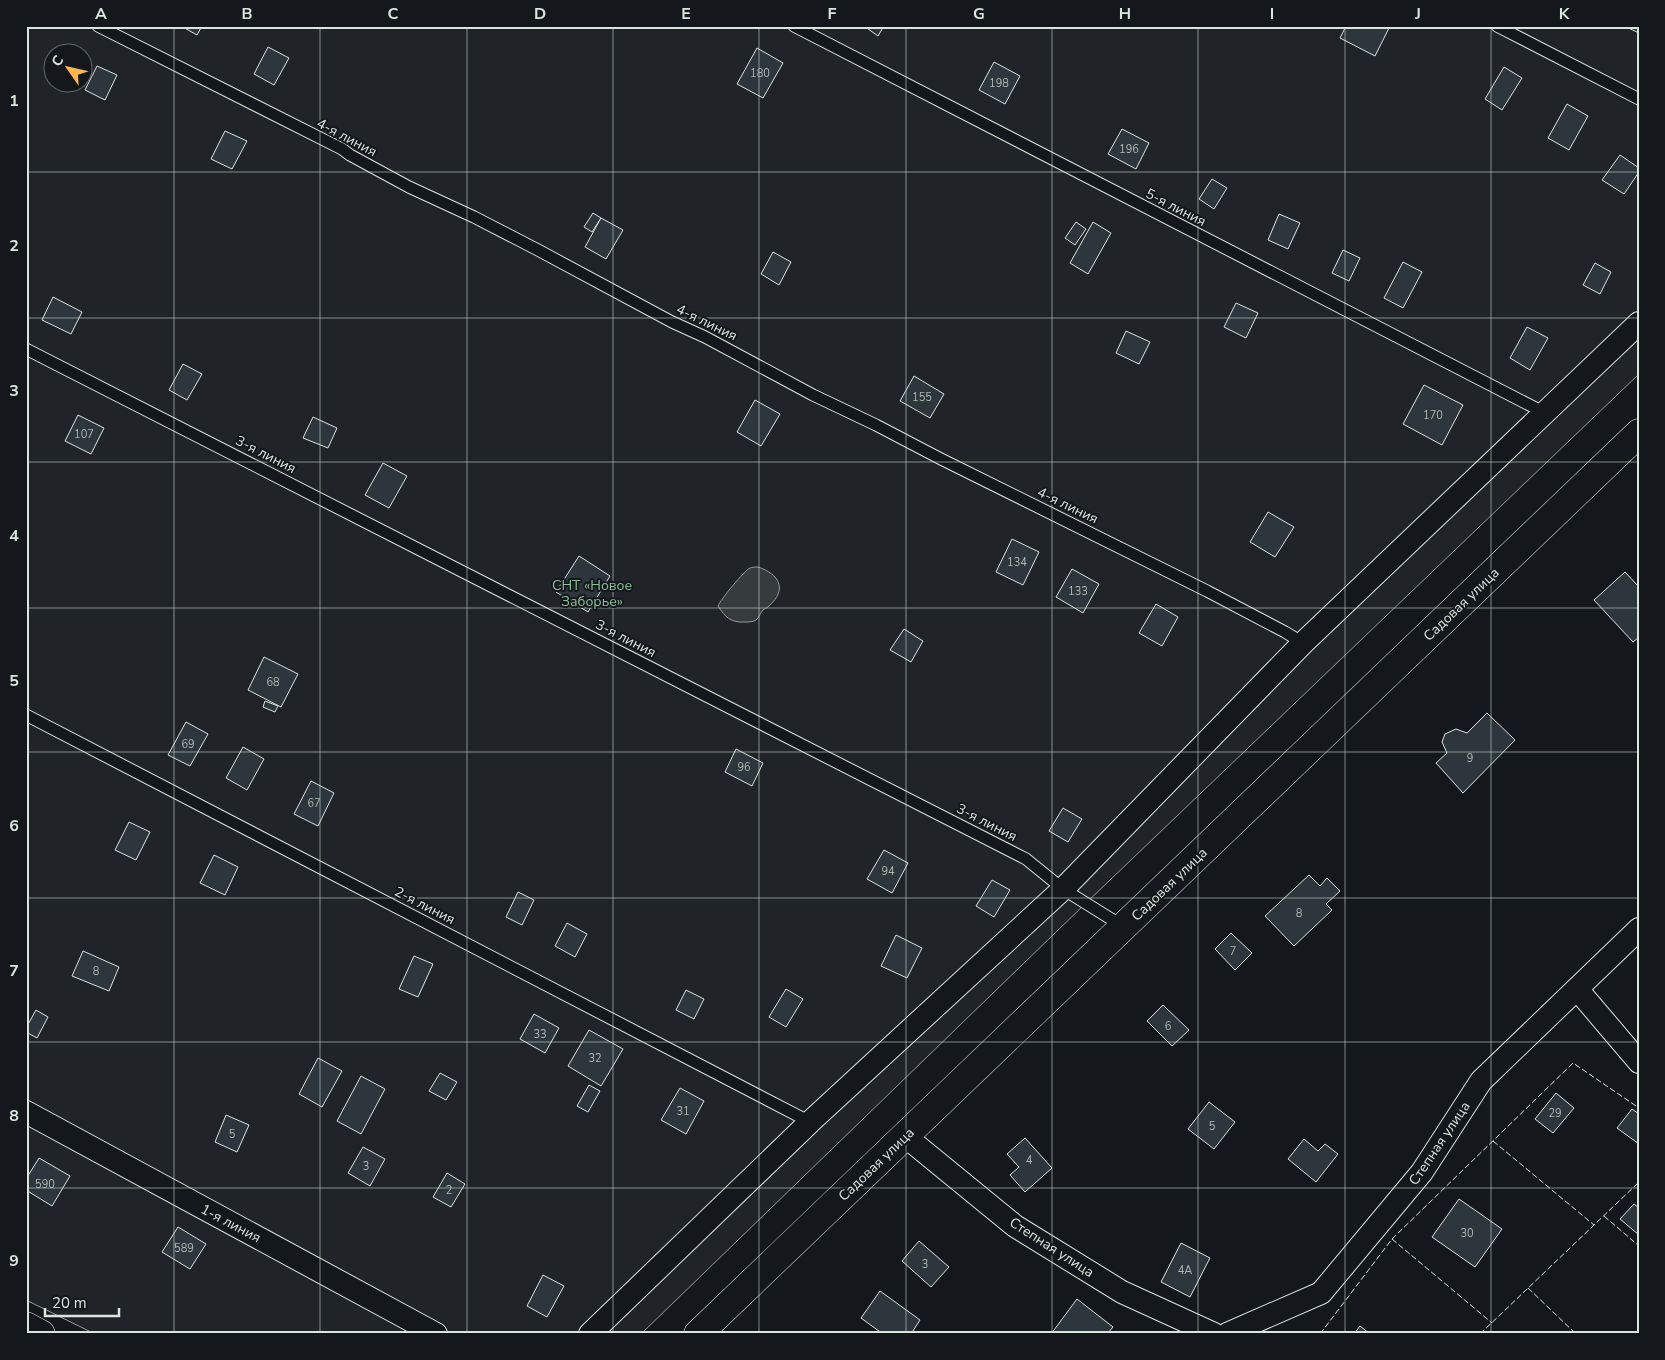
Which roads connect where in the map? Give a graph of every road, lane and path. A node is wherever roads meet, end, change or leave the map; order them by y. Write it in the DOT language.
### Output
graph roads {
  1 [pos="98,26"];
  2 [pos="794,26"];
  3 [pos="1497,26"];
  4 [pos="1639,99"];
  5 [pos="1639,323"];
  6 [pos="26,348"];
  7 [pos="1545,413"];
  8 [pos="1639,434"];
  9 [pos="1303,643"];
  10 [pos="26,715"];
  11 [pos="1063,889"];
  12 [pos="1124,927"];
  13 [pos="1639,929"];
  14 [pos="1577,988"];
  15 [pos="1639,1062"];
  16 [pos="26,1112"];
  17 [pos="810,1122"];
  18 [pos="905,1136"];
  19 [pos="26,1326"];
  20 [pos="41,1334"];
  21 [pos="436,1334"];
  22 [pos="590,1334"];
  23 [pos="698,1334"];
  24 [pos="1214,1334"];
  25 [pos="1227,1334"];
  1 -- 9 [label="lane, 4-я линия"];
  2 -- 7 [label="lane, 5-я линия"];
  3 -- 4 [label="lane"];
  5 -- 7 [label="street"];
  6 -- 11 [label="lane, 3-я линия"];
  7 -- 9 [label="street"];
  8 -- 12 [label="main road, Садовая улица"];
  9 -- 11 [label="street"];
  10 -- 17 [label="lane, 2-я линия"];
  11 -- 12 [label="lane, 3-я линия"];
  11 -- 17 [label="street"];
  12 -- 18 [label="main road, Садовая улица"];
  13 -- 14 [label="street, Степная улица"];
  14 -- 15 [label="street"];
  14 -- 25 [label="street, Степная улица"];
  16 -- 21 [label="street, 1-я линия"];
  17 -- 22 [label="street"];
  18 -- 23 [label="main road, Садовая улица"];
  18 -- 24 [label="street, Степная улица"];
  19 -- 20 [label="main road"];
}
